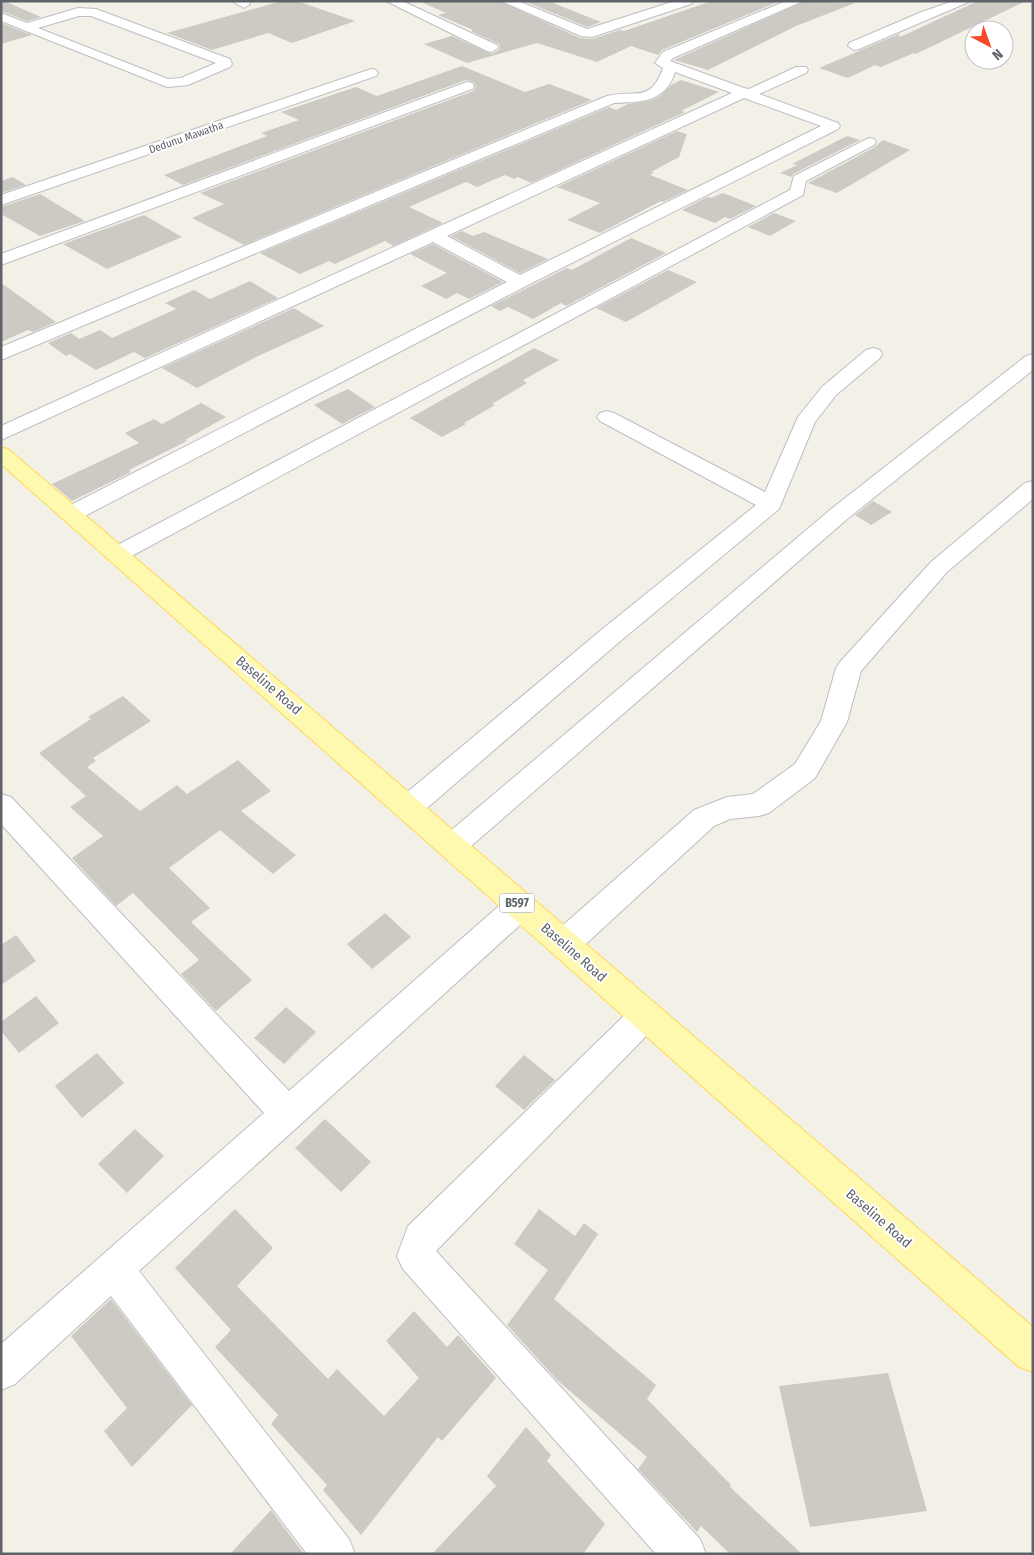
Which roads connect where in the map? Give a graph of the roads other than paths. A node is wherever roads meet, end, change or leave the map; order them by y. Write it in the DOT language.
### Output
graph roads {
  1 [pos="392,1"];
  2 [pos="507,1"];
  3 [pos="687,1"];
  4 [pos="797,1"];
  5 [pos="965,1"];
  6 [pos="1,17"];
  7 [pos="28,27"];
  8 [pos="854,46"];
  9 [pos="492,48"];
  10 [pos="671,66"];
  11 [pos="801,70"];
  12 [pos="372,74"];
  13 [pos="467,86"];
  14 [pos="748,92"];
  15 [pos="869,142"];
  16 [pos="1,200"];
  17 [pos="433,235"];
  18 [pos="1,260"];
  19 [pos="520,282"];
  20 [pos="1,354"];
  21 [pos="873,354"];
  22 [pos="1033,360"];
  23 [pos="607,417"];
  24 [pos="1,434"];
  25 [pos="1,453"];
  26 [pos="1033,488"];
  27 [pos="771,504"];
  28 [pos="71,514"];
  29 [pos="118,554"];
  30 [pos="1,805"];
  31 [pos="409,807"];
  32 [pos="452,846"];
  33 [pos="520,906"];
  34 [pos="565,943"];
  35 [pos="646,1015"];
  36 [pos="287,1113"];
  37 [pos="114,1269"];
  38 [pos="1033,1353"];
  39 [pos="1,1370"];
  40 [pos="334,1554"];
  41 [pos="685,1554"];
  1 -- 9 [label="street"];
  2 -- 3 [label="street"];
  4 -- 10 [label="street"];
  5 -- 8 [label="street"];
  6 -- 7 [label="street"];
  7 -- 7 [label="street"];
  10 -- 14 [label="street"];
  10 -- 20 [label="street"];
  11 -- 14 [label="street"];
  12 -- 16 [label="street, Dedunu Mawatha"];
  13 -- 18 [label="street"];
  14 -- 17 [label="street"];
  14 -- 19 [label="street"];
  15 -- 29 [label="street"];
  17 -- 19 [label="street"];
  17 -- 24 [label="street"];
  19 -- 28 [label="street"];
  21 -- 27 [label="street"];
  22 -- 32 [label="street"];
  23 -- 27 [label="street"];
  25 -- 28 [label="main road, Baseline Road / B597"];
  26 -- 34 [label="street"];
  27 -- 31 [label="street"];
  28 -- 29 [label="main road, Baseline Road / B597"];
  29 -- 31 [label="main road, Baseline Road / B597"];
  30 -- 36 [label="street"];
  31 -- 32 [label="main road, Baseline Road / B597"];
  32 -- 33 [label="main road, Baseline Road / B597"];
  33 -- 34 [label="main road, Baseline Road / B597"];
  33 -- 36 [label="street"];
  34 -- 35 [label="main road, Baseline Road / B597"];
  35 -- 38 [label="main road, Baseline Road / B597"];
  35 -- 41 [label="street"];
  36 -- 37 [label="street"];
  37 -- 39 [label="street"];
  37 -- 40 [label="street"];
}
